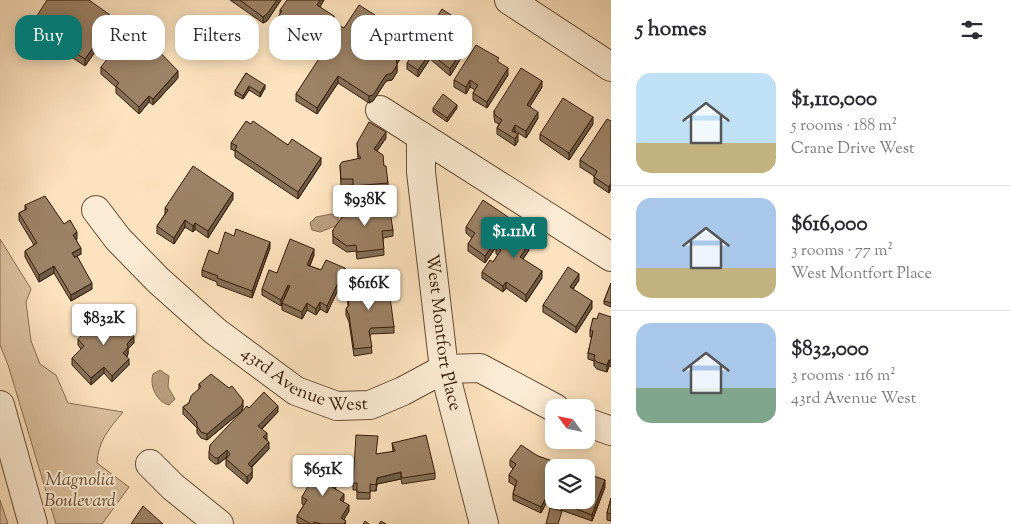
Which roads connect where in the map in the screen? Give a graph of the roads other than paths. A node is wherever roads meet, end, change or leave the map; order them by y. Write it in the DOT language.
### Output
graph roads {
  1 [pos="509,0"];
  2 [pos="611,67"];
  3 [pos="380,110"];
  4 [pos="421,136"];
  5 [pos="96,210"];
  6 [pos="611,257"];
  7 [pos="444,369"];
  8 [pos="545,403"];
  9 [pos="0,405"];
  10 [pos="595,425"];
  11 [pos="611,431"];
  12 [pos="150,464"];
  13 [pos="34,524"];
  14 [pos="219,524"];
  15 [pos="484,524"];
  1 -- 2 [label="street"];
  3 -- 4 [label="street"];
  4 -- 6 [label="street"];
  4 -- 7 [label="street, West Montfort Place"];
  5 -- 7 [label="street, 43rd Avenue West"];
  7 -- 8 [label="street, 43rd Avenue West"];
  7 -- 15 [label="street, West Montfort Place"];
  9 -- 13 [label="street"];
  10 -- 11 [label="street"];
  12 -- 14 [label="street"];
}
